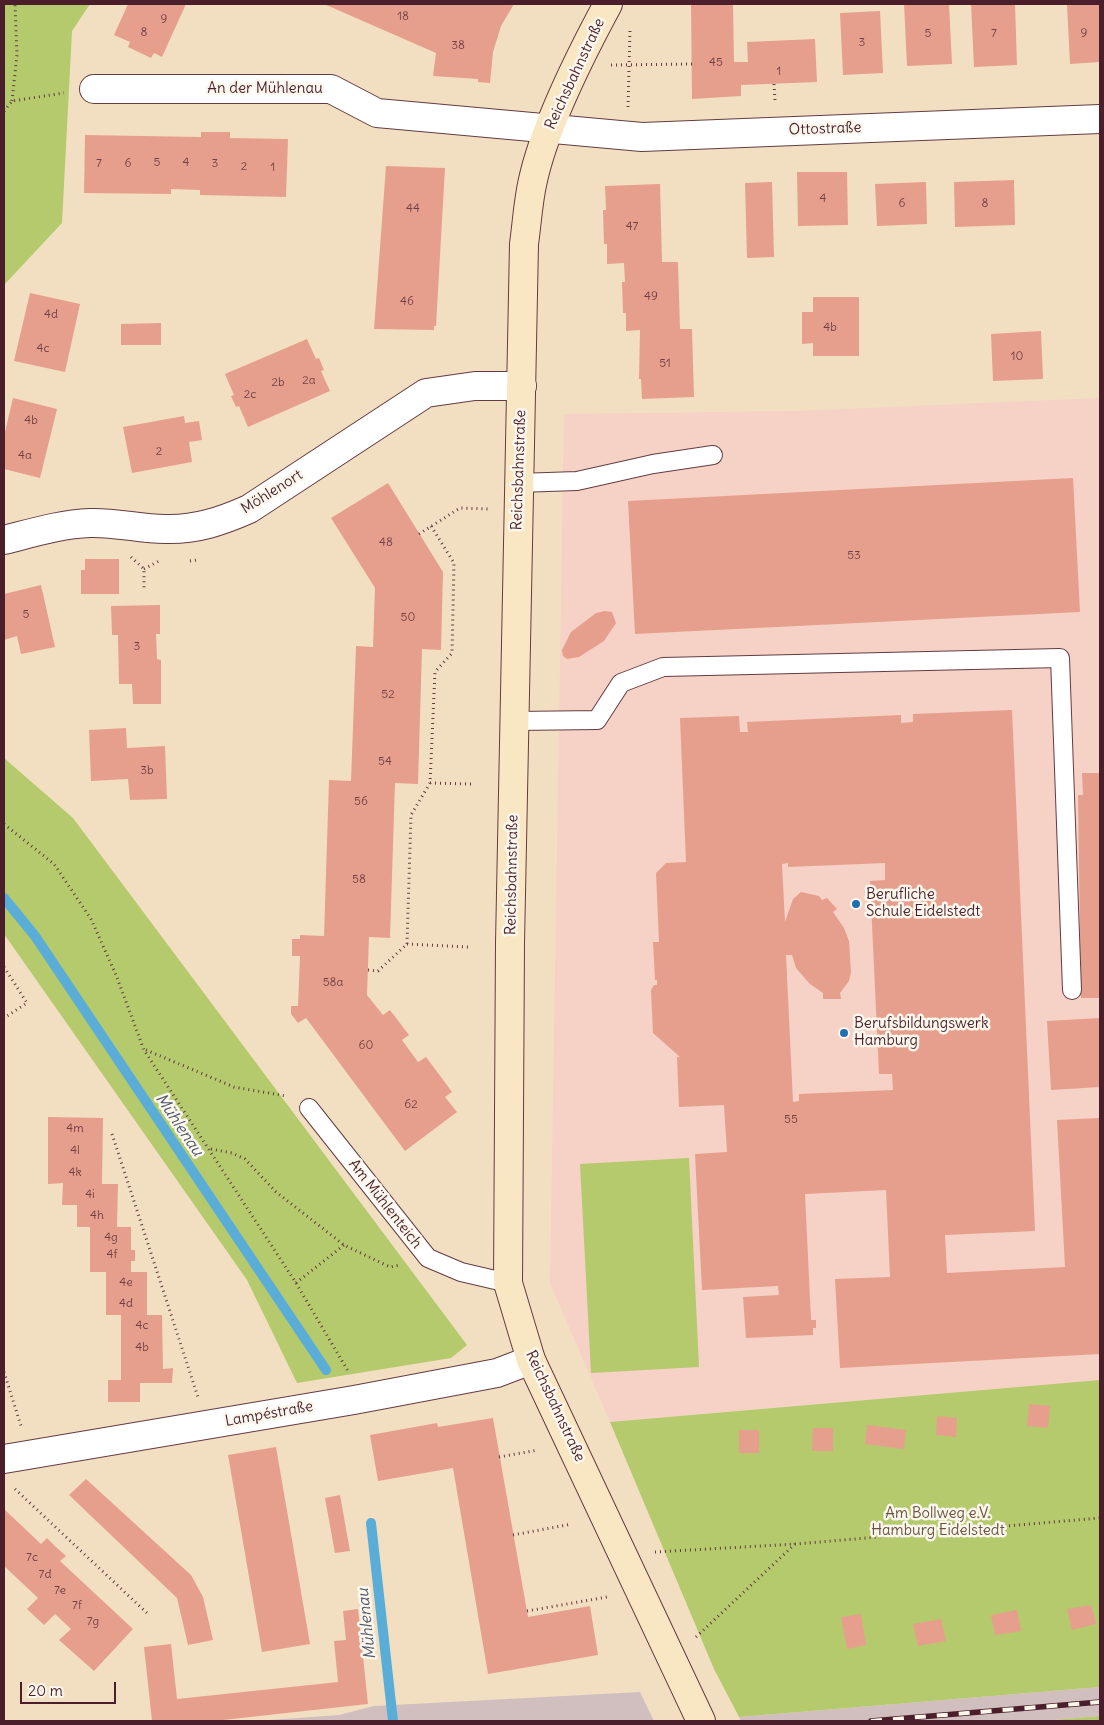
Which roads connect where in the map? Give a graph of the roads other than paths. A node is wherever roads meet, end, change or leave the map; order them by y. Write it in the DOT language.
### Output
graph roads {
  1 [pos="608,4"];
  2 [pos="94,89"];
  3 [pos="1100,119"];
  4 [pos="549,129"];
  5 [pos="522,386"];
  6 [pos="713,455"];
  7 [pos="518,483"];
  8 [pos="4,540"];
  9 [pos="515,721"];
  10 [pos="1072,990"];
  11 [pos="309,1108"];
  12 [pos="508,1283"];
  13 [pos="531,1360"];
  14 [pos="4,1459"];
  15 [pos="701,1721"];
  1 -- 4 [label="street, Reichsbahnstraße"];
  2 -- 4 [label="street, An der Mühlenau"];
  3 -- 4 [label="street, Ottostraße"];
  4 -- 5 [label="street, Reichsbahnstraße"];
  5 -- 7 [label="street, Reichsbahnstraße"];
  5 -- 8 [label="street, Möhlenort"];
  6 -- 7 [label="lane"];
  7 -- 9 [label="street, Reichsbahnstraße"];
  9 -- 10 [label="lane"];
  9 -- 12 [label="street, Reichsbahnstraße"];
  11 -- 12 [label="lane, Am Mühlenteich"];
  12 -- 13 [label="street, Reichsbahnstraße"];
  13 -- 14 [label="street, Lampéstraße"];
  13 -- 15 [label="street, Reichsbahnstraße"];
}
